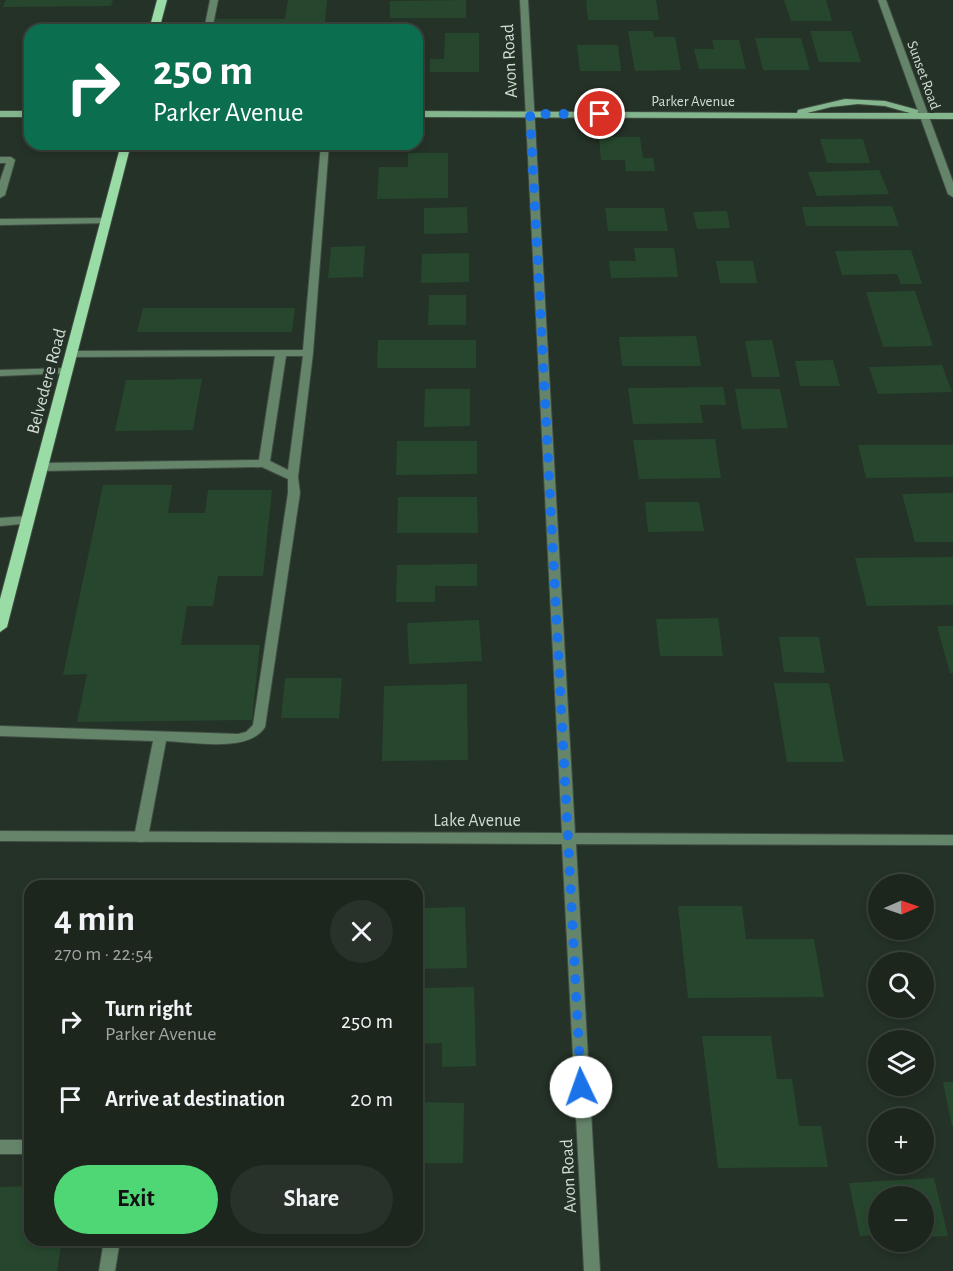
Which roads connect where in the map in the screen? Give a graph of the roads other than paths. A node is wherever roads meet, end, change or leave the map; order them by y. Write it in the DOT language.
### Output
graph roads {
  1 [pos="162,0"];
  2 [pos="214,0"];
  3 [pos="524,0"];
  4 [pos="882,0"];
  5 [pos="156,24"];
  6 [pos="209,24"];
  7 [pos="0,114"];
  8 [pos="24,114"];
  9 [pos="423,114"];
  10 [pos="530,114"];
  11 [pos="790,115"];
  12 [pos="925,116"];
  13 [pos="953,116"];
  14 [pos="124,150"];
  15 [pos="325,150"];
  16 [pos="0,160"];
  17 [pos="953,194"];
  18 [pos="0,195"];
  19 [pos="106,220"];
  20 [pos="0,222"];
  21 [pos="281,353"];
  22 [pos="308,353"];
  23 [pos="71,354"];
  24 [pos="66,371"];
  25 [pos="0,373"];
  26 [pos="264,463"];
  27 [pos="42,467"];
  28 [pos="293,477"];
  29 [pos="28,520"];
  30 [pos="0,522"];
  31 [pos="0,627"];
  32 [pos="0,731"];
  33 [pos="160,737"];
  34 [pos="0,836"];
  35 [pos="141,837"];
  36 [pos="568,839"];
  37 [pos="953,840"];
  38 [pos="0,1147"];
  39 [pos="24,1147"];
  40 [pos="111,1246"];
  41 [pos="107,1271"];
  42 [pos="592,1271"];
  1 -- 5 [label="main road"];
  2 -- 6 [label="street"];
  3 -- 10 [label="street, Avon Road"];
  4 -- 12 [label="street, Sunset Road"];
  7 -- 8 [label="street"];
  9 -- 10 [label="street, Parker Avenue"];
  10 -- 11 [label="street, Parker Avenue"];
  10 -- 36 [label="street, Avon Road"];
  11 -- 12 [label="street, Parker Avenue"];
  11 -- 12 [label="street, Parker Avenue"];
  12 -- 13 [label="street, Parker Avenue"];
  12 -- 17 [label="street, Sunset Road"];
  14 -- 19 [label="main road, Belvedere Road"];
  15 -- 22 [label="street"];
  16 -- 18 [label="street"];
  19 -- 20 [label="street"];
  19 -- 23 [label="main road, Belvedere Road"];
  21 -- 22 [label="street"];
  21 -- 23 [label="street"];
  21 -- 26 [label="street"];
  22 -- 28 [label="street"];
  23 -- 24 [label="main road, Belvedere Road"];
  24 -- 25 [label="street"];
  24 -- 27 [label="main road, Belvedere Road"];
  26 -- 27 [label="street"];
  26 -- 28 [label="street"];
  27 -- 29 [label="main road, Belvedere Road"];
  28 -- 33 [label="street"];
  29 -- 30 [label="street"];
  29 -- 31 [label="main road, Belvedere Road"];
  32 -- 33 [label="street"];
  33 -- 35 [label="street"];
  34 -- 35 [label="street, Lake Avenue"];
  35 -- 36 [label="street, Lake Avenue"];
  36 -- 37 [label="street, Lake Avenue"];
  36 -- 42 [label="street, Avon Road"];
  38 -- 39 [label="street"];
  40 -- 41 [label="street"];
}
